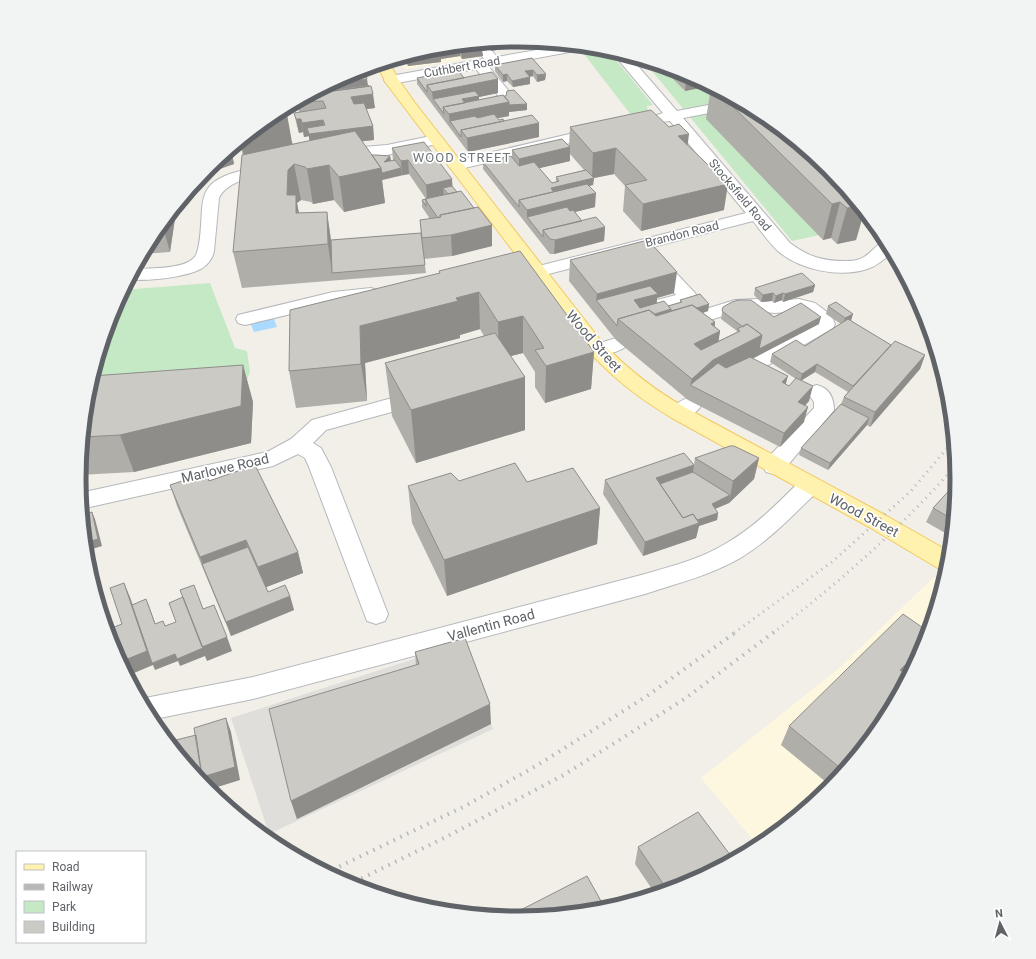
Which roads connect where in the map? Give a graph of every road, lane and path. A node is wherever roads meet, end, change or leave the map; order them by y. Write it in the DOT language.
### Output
graph roads {
  1 [pos="483,49"];
  2 [pos="561,50"];
  3 [pos="627,61"];
  4 [pos="494,62"];
  5 [pos="479,64"];
  6 [pos="385,68"];
  7 [pos="391,80"];
  8 [pos="506,95"];
  9 [pos="733,104"];
  10 [pos="673,115"];
  11 [pos="650,120"];
  12 [pos="611,129"];
  13 [pos="436,140"];
  14 [pos="326,156"];
  15 [pos="284,165"];
  16 [pos="456,165"];
  17 [pos="757,215"];
  18 [pos="641,245"];
  19 [pos="885,249"];
  20 [pos="537,272"];
  21 [pos="137,274"];
  22 [pos="388,292"];
  23 [pos="664,304"];
  24 [pos="245,319"];
  25 [pos="664,329"];
  26 [pos="619,343"];
  27 [pos="598,350"];
  28 [pos="426,378"];
  29 [pos="720,380"];
  30 [pos="817,392"];
  31 [pos="299,444"];
  32 [pos="774,466"];
  33 [pos="810,485"];
  34 [pos="86,500"];
  35 [pos="943,559"];
  36 [pos="376,614"];
  37 [pos="150,708"];
  1 -- 4 [label="street"];
  2 -- 4 [label="street, Cuthbert Road"];
  3 -- 10 [label="street, Stocksfield Road"];
  4 -- 5 [label="street, Cuthbert Road"];
  5 -- 7 [label="street, Cuthbert Road"];
  5 -- 8 [label="street"];
  6 -- 7 [label="main road, Wood Street"];
  7 -- 13 [label="main road, Wood Street"];
  9 -- 10 [label="street"];
  10 -- 11 [label="street"];
  10 -- 17 [label="street, Stocksfield Road"];
  12 -- 16 [label="street"];
  13 -- 14 [label="street"];
  13 -- 16 [label="main road, Wood Street"];
  15 -- 21 [label="street"];
  16 -- 20 [label="main road, Wood Street"];
  17 -- 18 [label="street, Brandon Road"];
  17 -- 19 [label="street, Stocksfield Road"];
  18 -- 20 [label="street, Brandon Road"];
  18 -- 23 [label="street"];
  20 -- 27 [label="main road, Wood Street"];
  22 -- 24 [label="street"];
  25 -- 29 [label="street"];
  26 -- 27 [label="street"];
  27 -- 32 [label="main road, Wood Street"];
  28 -- 31 [label="street, Marlowe Road"];
  30 -- 32 [label="street"];
  31 -- 34 [label="street, Marlowe Road"];
  31 -- 36 [label="street"];
  32 -- 33 [label="main road, Wood Street"];
  33 -- 35 [label="main road, Wood Street"];
  33 -- 37 [label="street, Vallentin Road"];
}
